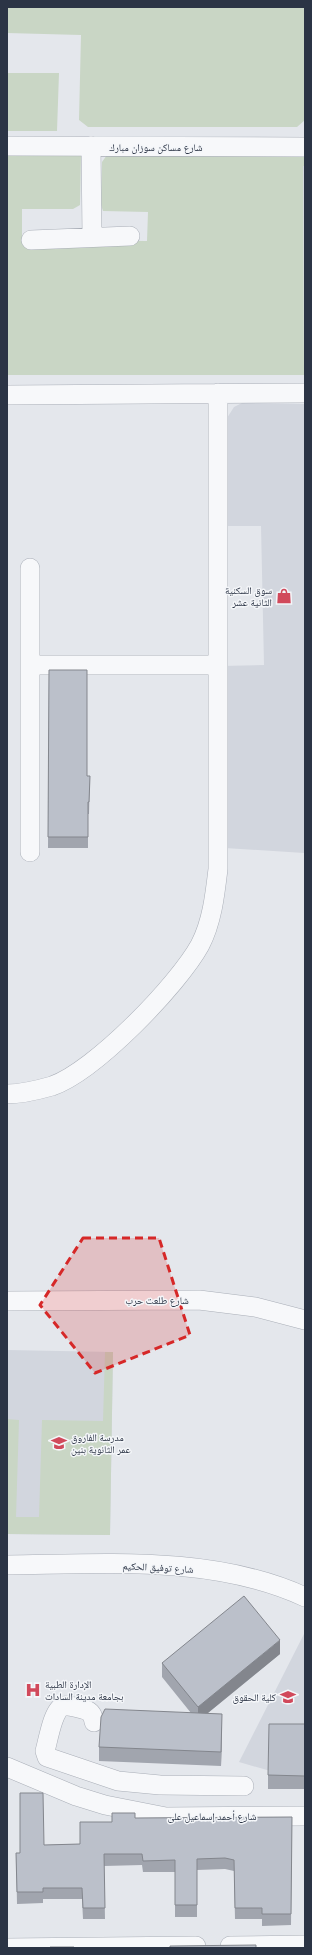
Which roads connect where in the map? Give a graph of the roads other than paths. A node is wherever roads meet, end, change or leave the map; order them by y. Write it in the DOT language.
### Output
graph roads {
  1 [pos="7,146"];
  2 [pos="90,146"];
  3 [pos="305,147"];
  4 [pos="130,236"];
  5 [pos="92,237"];
  6 [pos="31,240"];
  7 [pos="218,393"];
  8 [pos="305,393"];
  9 [pos="7,395"];
  10 [pos="30,568"];
  11 [pos="30,665"];
  12 [pos="218,666"];
  13 [pos="30,852"];
  14 [pos="7,1094"];
  15 [pos="7,1301"];
  16 [pos="305,1320"];
  17 [pos="7,1565"];
  18 [pos="305,1597"];
  19 [pos="94,1722"];
  20 [pos="7,1767"];
  21 [pos="138,1784"];
  22 [pos="244,1786"];
  23 [pos="135,1812"];
  24 [pos="305,1816"];
  25 [pos="305,1945"];
  26 [pos="7,1948"];
  1 -- 2 [label="street, شارع مساكن سوزان مبارك"];
  2 -- 3 [label="street, شارع مساكن سوزان مبارك"];
  2 -- 5 [label="street"];
  4 -- 5 [label="street"];
  5 -- 6 [label="street"];
  7 -- 8 [label="street"];
  7 -- 9 [label="street"];
  7 -- 12 [label="street"];
  10 -- 11 [label="street"];
  11 -- 12 [label="street"];
  11 -- 13 [label="street"];
  12 -- 14 [label="street"];
  15 -- 16 [label="street, شارع طلعت حرب"];
  17 -- 18 [label="street, شارع توفيق الحكيم"];
  19 -- 21 [label="street"];
  20 -- 23 [label="street, شارع أحمد إسماعيل على"];
  21 -- 22 [label="street"];
  21 -- 23 [label="street"];
  23 -- 24 [label="street, شارع أحمد إسماعيل على"];
  25 -- 26 [label="street"];
}
